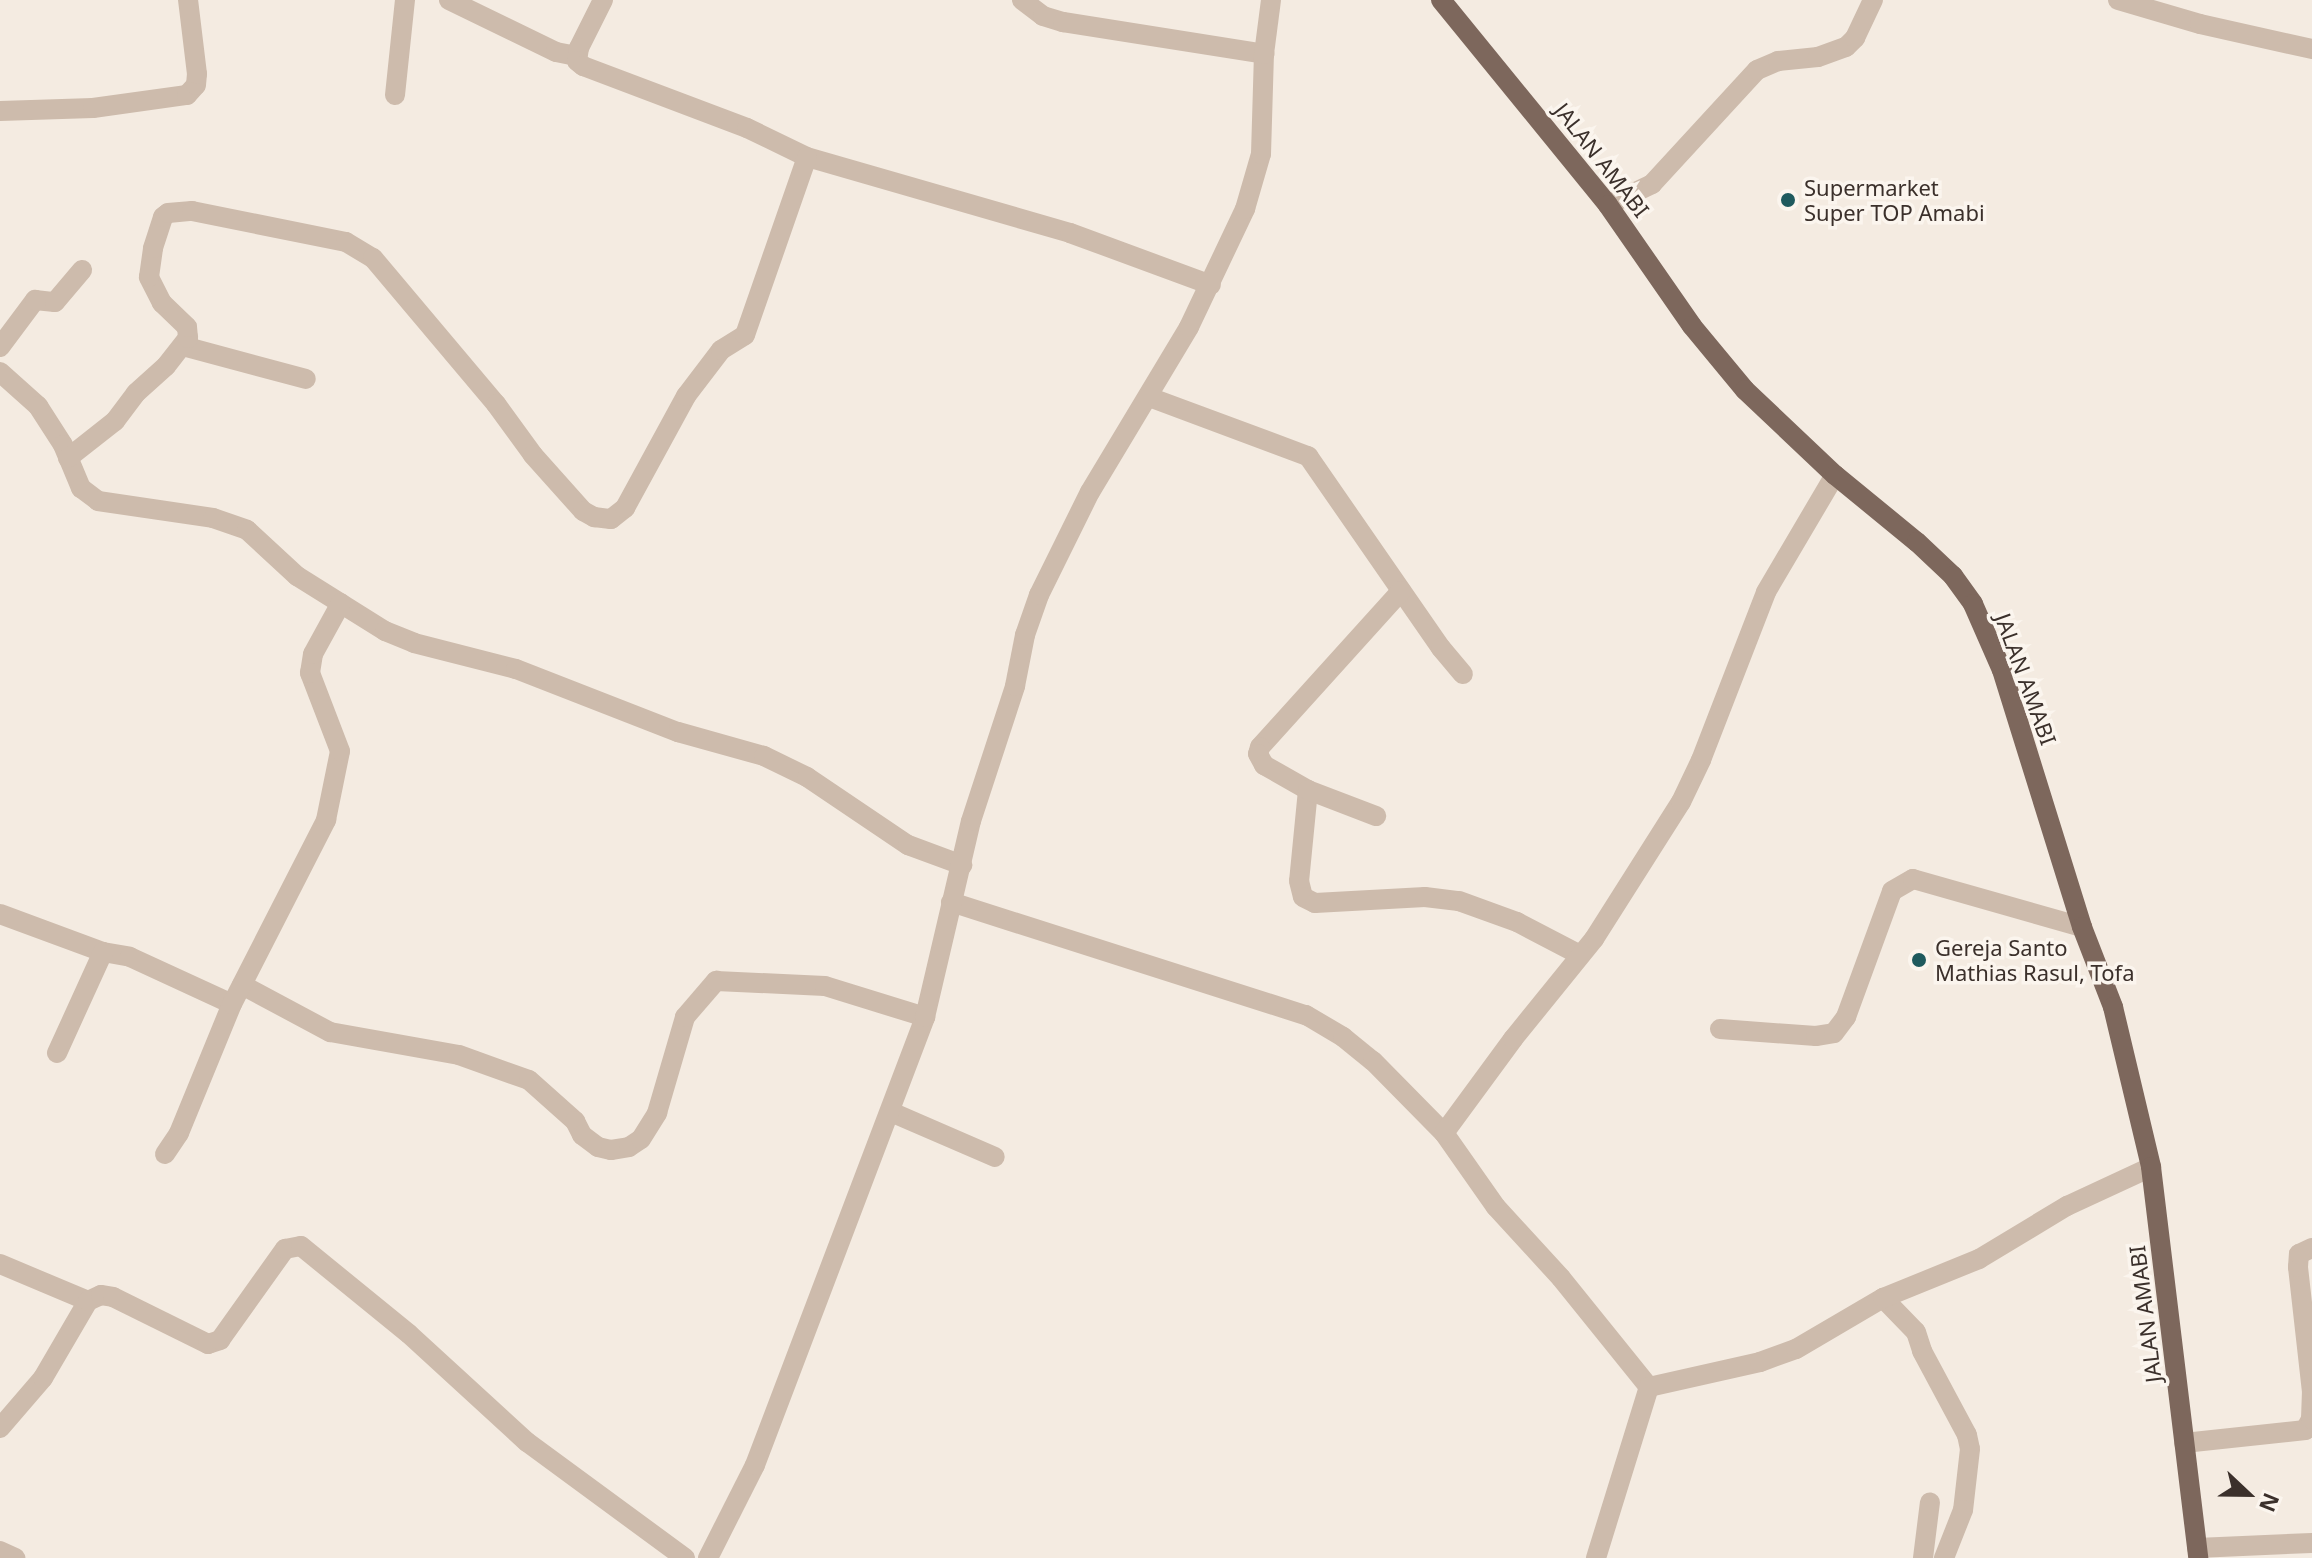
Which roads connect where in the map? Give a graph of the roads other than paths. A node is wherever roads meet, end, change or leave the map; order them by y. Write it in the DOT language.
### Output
graph roads {
  1 [pos="188,0"];
  2 [pos="405,0"];
  3 [pos="449,0"];
  4 [pos="603,0"];
  5 [pos="1022,0"];
  6 [pos="1271,0"];
  7 [pos="1441,0"];
  8 [pos="1873,0"];
  9 [pos="2118,0"];
  10 [pos="2312,49"];
  11 [pos="1264,54"];
  12 [pos="576,56"];
  13 [pos="395,95"];
  14 [pos="0,111"];
  15 [pos="807,157"];
  16 [pos="1608,205"];
  17 [pos="82,270"];
  18 [pos="1211,285"];
  19 [pos="183,346"];
  20 [pos="0,347"];
  21 [pos="0,372"];
  22 [pos="306,379"];
  23 [pos="1149,397"];
  24 [pos="68,458"];
  25 [pos="1835,475"];
  26 [pos="1401,591"];
  27 [pos="341,603"];
  28 [pos="1463,674"];
  29 [pos="1308,790"];
  30 [pos="1376,816"];
  31 [pos="962,865"];
  32 [pos="951,902"];
  33 [pos="0,914"];
  34 [pos="2082,927"];
  35 [pos="103,952"];
  36 [pos="1580,955"];
  37 [pos="242,985"];
  38 [pos="232,1004"];
  39 [pos="925,1017"];
  40 [pos="1720,1029"];
  41 [pos="57,1053"];
  42 [pos="891,1112"];
  43 [pos="1444,1133"];
  44 [pos="165,1154"];
  45 [pos="995,1157"];
  46 [pos="2151,1167"];
  47 [pos="2312,1248"];
  48 [pos="0,1264"];
  49 [pos="1883,1298"];
  50 [pos="88,1301"];
  51 [pos="1649,1387"];
  52 [pos="2312,1392"];
  53 [pos="0,1428"];
  54 [pos="2184,1443"];
  55 [pos="1930,1502"];
  56 [pos="2312,1543"];
  57 [pos="0,1551"];
  58 [pos="2197,1553"];
  59 [pos="15,1558"];
  60 [pos="685,1558"];
  61 [pos="708,1558"];
  62 [pos="1596,1558"];
  63 [pos="1923,1558"];
  64 [pos="1944,1558"];
  1 -- 14 [label="street"];
  2 -- 13 [label="street"];
  3 -- 12 [label="street"];
  4 -- 12 [label="street"];
  5 -- 11 [label="street"];
  6 -- 11 [label="street"];
  7 -- 16 [label="main road, JALAN AMABI"];
  8 -- 16 [label="street"];
  9 -- 10 [label="street"];
  11 -- 18 [label="street"];
  12 -- 15 [label="street"];
  15 -- 18 [label="street"];
  15 -- 19 [label="street"];
  16 -- 25 [label="main road, JALAN AMABI"];
  17 -- 20 [label="street"];
  18 -- 23 [label="street"];
  19 -- 22 [label="street"];
  19 -- 24 [label="street"];
  21 -- 24 [label="street"];
  23 -- 26 [label="street"];
  23 -- 31 [label="street"];
  24 -- 27 [label="street"];
  25 -- 34 [label="main road, JALAN AMABI"];
  25 -- 36 [label="street"];
  26 -- 28 [label="street"];
  26 -- 29 [label="street"];
  27 -- 31 [label="street"];
  27 -- 37 [label="street"];
  29 -- 30 [label="street"];
  29 -- 36 [label="street"];
  31 -- 32 [label="street"];
  32 -- 39 [label="street"];
  32 -- 43 [label="street"];
  33 -- 35 [label="street"];
  34 -- 40 [label="street"];
  34 -- 46 [label="main road, JALAN AMABI"];
  35 -- 38 [label="street"];
  35 -- 41 [label="street"];
  36 -- 43 [label="street"];
  37 -- 38 [label="street"];
  37 -- 39 [label="street"];
  38 -- 44 [label="street"];
  39 -- 42 [label="street"];
  42 -- 45 [label="street"];
  42 -- 61 [label="street"];
  43 -- 51 [label="street"];
  46 -- 49 [label="street"];
  46 -- 54 [label="main road, JALAN AMABI"];
  47 -- 52 [label="street"];
  48 -- 50 [label="street"];
  49 -- 51 [label="street"];
  49 -- 64 [label="street"];
  50 -- 53 [label="street"];
  50 -- 60 [label="street"];
  51 -- 62 [label="street"];
  52 -- 54 [label="street"];
  54 -- 58 [label="main road, JALAN AMABI"];
  55 -- 63 [label="street"];
  56 -- 58 [label="street"];
  57 -- 59 [label="street"];
}
